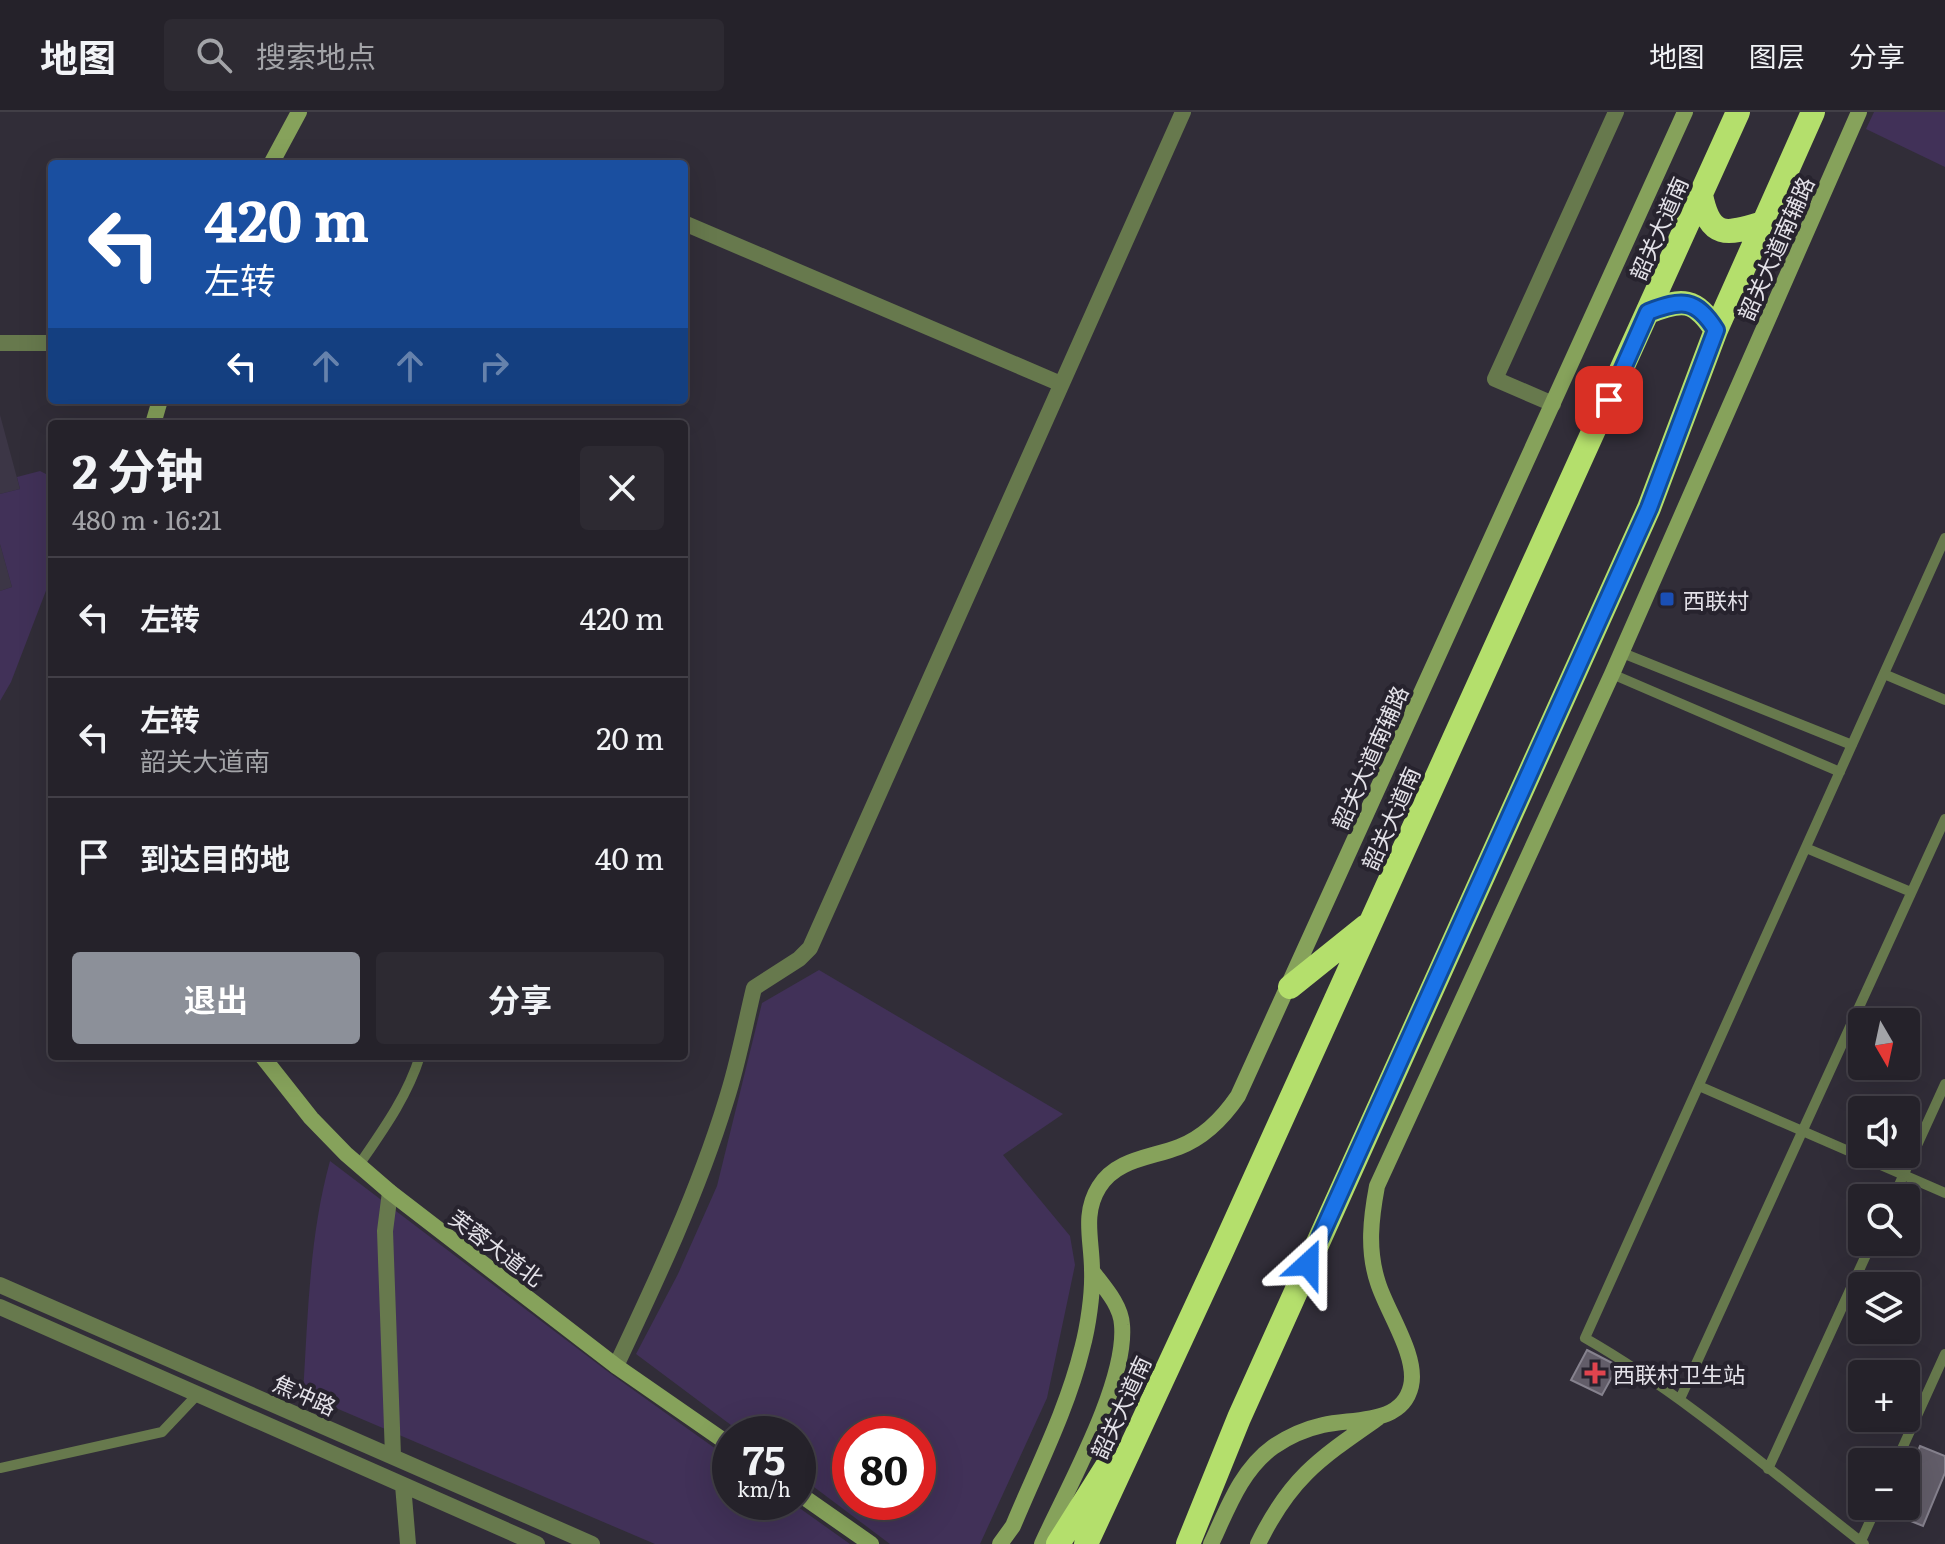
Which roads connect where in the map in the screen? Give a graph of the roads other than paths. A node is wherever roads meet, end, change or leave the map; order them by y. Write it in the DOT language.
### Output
graph roads {
  1 [pos="299,112"];
  2 [pos="1183,112"];
  3 [pos="1616,112"];
  4 [pos="1685,112"];
  5 [pos="1738,112"];
  6 [pos="1813,112"];
  7 [pos="1859,112"];
  8 [pos="273,160"];
  9 [pos="1701,195"];
  10 [pos="1763,223"];
  11 [pos="688,225"];
  12 [pos="1648,312"];
  13 [pos="1716,330"];
  14 [pos="0,343"];
  15 [pos="48,343"];
  16 [pos="1061,384"];
  17 [pos="1553,404"];
  18 [pos="1945,538"];
  19 [pos="1620,652"];
  20 [pos="1612,674"];
  21 [pos="1884,674"];
  22 [pos="1945,700"];
  23 [pos="1852,745"];
  24 [pos="1840,772"];
  25 [pos="1945,819"];
  26 [pos="1806,848"];
  27 [pos="1911,892"];
  28 [pos="1371,922"];
  29 [pos="1290,987"];
  30 [pos="265,1060"];
  31 [pos="419,1060"];
  32 [pos="1945,1084"];
  33 [pos="1699,1086"];
  34 [pos="1803,1131"];
  35 [pos="359,1165"];
  36 [pos="1903,1175"];
  37 [pos="1899,1184"];
  38 [pos="390,1192"];
  39 [pos="1945,1193"];
  40 [pos="1866,1256"];
  41 [pos="1092,1271"];
  42 [pos="0,1285"];
  43 [pos="0,1307"];
  44 [pos="1945,1354"];
  45 [pos="616,1366"];
  46 [pos="1156,1390"];
  47 [pos="197,1395"];
  48 [pos="1680,1399"];
  49 [pos="1379,1417"];
  50 [pos="712,1433"];
  51 [pos="1902,1448"];
  52 [pos="393,1456"];
  53 [pos="0,1468"];
  54 [pos="1768,1469"];
  55 [pos="403,1485"];
  56 [pos="816,1506"];
  57 [pos="1872,1520"];
  58 [pos="1863,1543"];
  59 [pos="408,1544"];
  60 [pos="537,1544"];
  61 [pos="592,1544"];
  62 [pos="871,1544"];
  63 [pos="1000,1544"];
  64 [pos="1042,1544"];
  65 [pos="1058,1544"];
  66 [pos="1086,1544"];
  67 [pos="1188,1544"];
  68 [pos="1211,1544"];
  69 [pos="1258,1544"];
  1 -- 8 [label="street"];
  2 -- 16 [label="street"];
  3 -- 17 [label="street"];
  4 -- 17 [label="street, 韶关大道南辅路"];
  5 -- 9 [label="highway, 韶关大道南"];
  6 -- 10 [label="highway"];
  7 -- 19 [label="street, 韶关大道南辅路"];
  9 -- 10 [label="highway"];
  9 -- 12 [label="highway, 韶关大道南"];
  10 -- 13 [label="highway"];
  11 -- 16 [label="street"];
  12 -- 13 [label="highway"];
  12 -- 28 [label="highway, 韶关大道南"];
  13 -- 67 [label="highway"];
  14 -- 15 [label="street"];
  16 -- 45 [label="street"];
  17 -- 29 [label="street, 韶关大道南辅路"];
  18 -- 21 [label="lane"];
  19 -- 20 [label="street, 韶关大道南辅路"];
  19 -- 23 [label="lane"];
  20 -- 24 [label="lane"];
  20 -- 49 [label="street, 韶关大道南辅路"];
  21 -- 22 [label="lane"];
  21 -- 23 [label="lane"];
  23 -- 24 [label="lane"];
  24 -- 26 [label="lane"];
  25 -- 27 [label="lane"];
  26 -- 27 [label="lane"];
  26 -- 33 [label="lane"];
  27 -- 34 [label="lane"];
  28 -- 29 [label="highway"];
  28 -- 46 [label="highway, 韶关大道南"];
  29 -- 41 [label="street, 韶关大道南辅路"];
  30 -- 35 [label="street, 芙蓉大道北"];
  31 -- 35 [label="lane"];
  32 -- 36 [label="lane"];
  33 -- 34 [label="lane"];
  33 -- 48 [label="lane"];
  34 -- 36 [label="lane"];
  34 -- 48 [label="lane"];
  35 -- 38 [label="street, 芙蓉大道北"];
  36 -- 37 [label="lane"];
  36 -- 39 [label="lane"];
  38 -- 45 [label="street, 芙蓉大道北"];
  38 -- 52 [label="street"];
  40 -- 54 [label="lane"];
  41 -- 63 [label="street"];
  41 -- 64 [label="street"];
  42 -- 52 [label="street, 焦冲路"];
  43 -- 47 [label="street, 焦冲路"];
  44 -- 51 [label="lane"];
  45 -- 50 [label="street, 芙蓉大道北"];
  46 -- 65 [label="highway"];
  46 -- 66 [label="highway, 韶关大道南"];
  47 -- 53 [label="lane"];
  47 -- 55 [label="street, 焦冲路"];
  48 -- 54 [label="lane"];
  49 -- 68 [label="street"];
  49 -- 69 [label="street, 韶关大道南辅路"];
  52 -- 61 [label="street, 焦冲路"];
  54 -- 58 [label="lane"];
  55 -- 59 [label="street"];
  55 -- 60 [label="street, 焦冲路"];
  56 -- 62 [label="street"];
  57 -- 58 [label="lane"];
}
